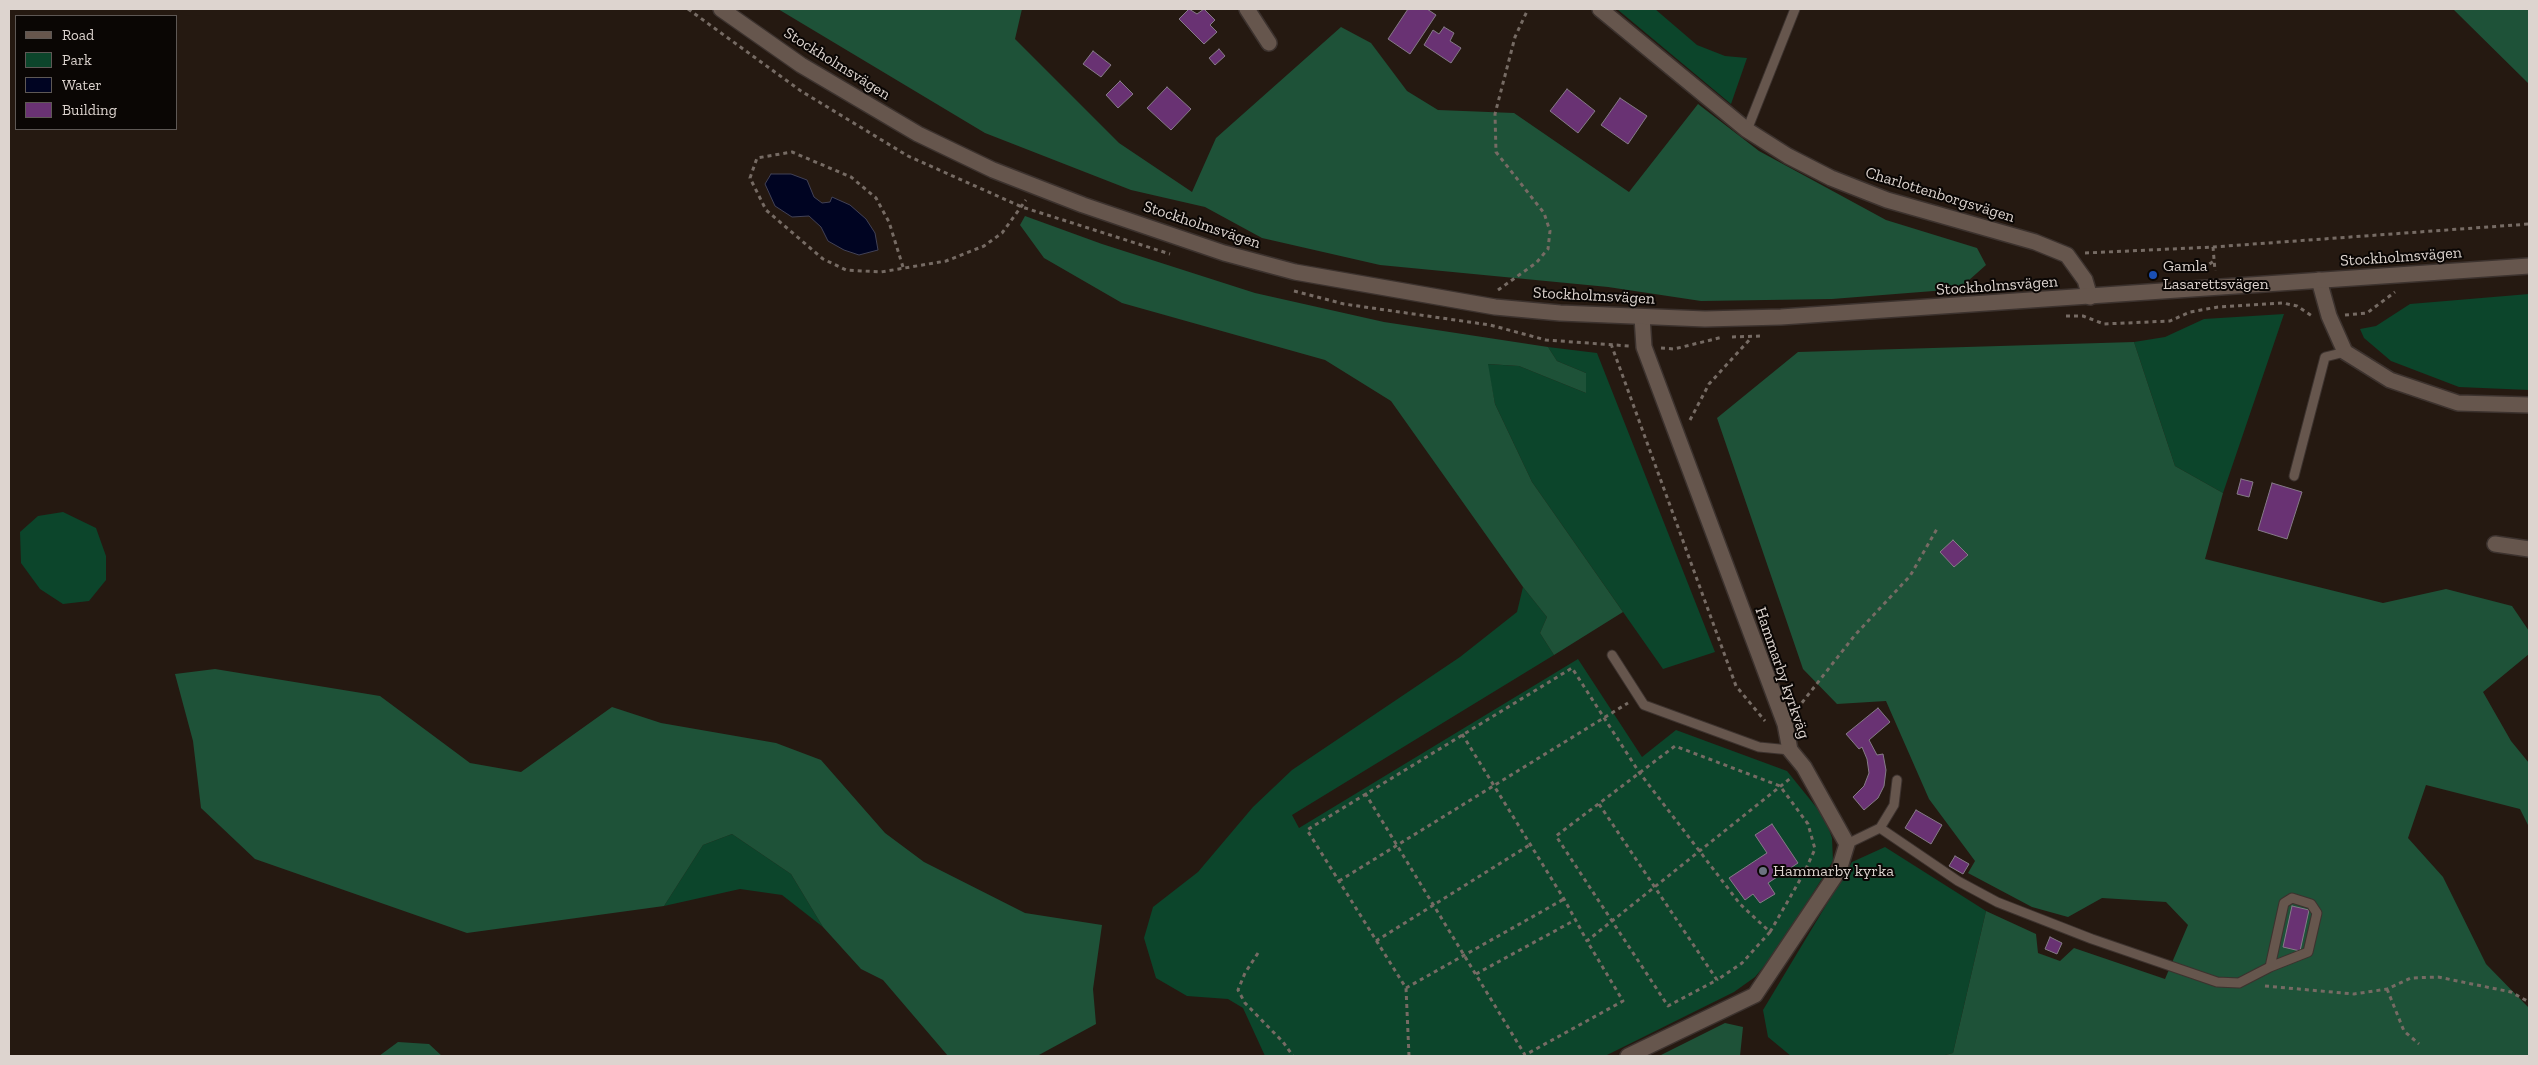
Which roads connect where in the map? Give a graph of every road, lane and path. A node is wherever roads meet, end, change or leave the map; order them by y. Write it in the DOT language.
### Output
graph roads {
  1 [pos="721,9"];
  2 [pos="1247,9"];
  3 [pos="1528,9"];
  4 [pos="1600,9"];
  5 [pos="1796,9"];
  6 [pos="1269,43"];
  7 [pos="1747,130"];
  8 [pos="1034,186"];
  9 [pos="2529,224"];
  10 [pos="2066,255"];
  11 [pos="2214,260"];
  12 [pos="2529,266"];
  13 [pos="903,267"];
  14 [pos="2186,272"];
  15 [pos="2319,280"];
  16 [pos="1498,290"];
  17 [pos="2396,291"];
  18 [pos="2090,297"];
  19 [pos="1642,316"];
  20 [pos="2064,316"];
  21 [pos="2329,316"];
  22 [pos="1770,335"];
  23 [pos="1752,337"];
  24 [pos="1610,344"];
  25 [pos="1644,347"];
  26 [pos="2346,352"];
  27 [pos="2529,405"];
  28 [pos="1678,442"];
  29 [pos="2294,476"];
  30 [pos="1938,527"];
  31 [pos="2495,544"];
  32 [pos="2529,549"];
  33 [pos="1612,654"];
  34 [pos="1639,696"];
  35 [pos="1604,718"];
  36 [pos="1766,722"];
  37 [pos="1785,724"];
  38 [pos="1462,734"];
  39 [pos="1790,750"];
  40 [pos="1804,767"];
  41 [pos="1639,772"];
  42 [pos="1898,780"];
  43 [pos="1494,786"];
  44 [pos="1780,786"];
  45 [pos="1366,792"];
  46 [pos="1599,804"];
  47 [pos="1880,828"];
  48 [pos="1530,844"];
  49 [pos="1847,844"];
  50 [pos="1398,846"];
  51 [pos="1700,849"];
  52 [pos="1339,881"];
  53 [pos="1655,885"];
  54 [pos="1564,899"];
  55 [pos="1433,905"];
  56 [pos="1576,920"];
  57 [pos="1611,921"];
  58 [pos="1770,932"];
  59 [pos="1376,941"];
  60 [pos="1587,941"];
  61 [pos="1258,953"];
  62 [pos="1464,955"];
  63 [pos="2270,966"];
  64 [pos="1476,974"];
  65 [pos="1717,980"];
  66 [pos="2239,983"];
  67 [pos="1406,988"];
  68 [pos="2388,989"];
  69 [pos="2529,1002"];
  70 [pos="2419,1044"];
  71 [pos="1293,1056"];
  72 [pos="1409,1056"];
  73 [pos="1524,1056"];
  74 [pos="1628,1056"];
  1 -- 8 [label="street, Stockholmsvägen"];
  2 -- 6 [label="street"];
  3 -- 16 [label="path"];
  4 -- 7 [label="street, Charlottenborgsvägen"];
  5 -- 7 [label="lane"];
  7 -- 10 [label="street, Charlottenborgsvägen"];
  8 -- 13 [label="path"];
  8 -- 19 [label="street, Stockholmsvägen"];
  9 -- 10 [label="path"];
  10 -- 18 [label="street"];
  11 -- 14 [label="path"];
  12 -- 15 [label="street, Stockholmsvägen"];
  13 -- 13 [label="path"];
  15 -- 18 [label="street, Stockholmsvägen"];
  15 -- 21 [label="street"];
  17 -- 21 [label="path"];
  18 -- 19 [label="street, Stockholmsvägen"];
  19 -- 25 [label="street, Hammarby kyrkväg"];
  20 -- 21 [label="path"];
  21 -- 26 [label="street"];
  22 -- 23 [label="path"];
  23 -- 25 [label="path"];
  23 -- 28 [label="path"];
  24 -- 36 [label="path"];
  25 -- 28 [label="street, Hammarby kyrkväg"];
  26 -- 27 [label="street"];
  26 -- 29 [label="lane"];
  28 -- 37 [label="street, Hammarby kyrkväg"];
  30 -- 37 [label="path"];
  31 -- 32 [label="street"];
  33 -- 34 [label="lane"];
  34 -- 35 [label="path"];
  34 -- 39 [label="lane"];
  35 -- 38 [label="path"];
  35 -- 41 [label="path"];
  35 -- 43 [label="path"];
  37 -- 39 [label="street, Hammarby kyrkväg"];
  38 -- 43 [label="path"];
  38 -- 45 [label="path"];
  39 -- 40 [label="street, Hammarby kyrkväg"];
  40 -- 44 [label="path"];
  40 -- 49 [label="street, Hammarby kyrkväg"];
  41 -- 44 [label="path"];
  41 -- 46 [label="path"];
  41 -- 51 [label="path"];
  42 -- 47 [label="lane"];
  43 -- 48 [label="path"];
  43 -- 50 [label="path"];
  44 -- 51 [label="path"];
  44 -- 58 [label="path"];
  45 -- 50 [label="path"];
  45 -- 52 [label="path"];
  46 -- 53 [label="path"];
  46 -- 57 [label="path"];
  47 -- 49 [label="lane"];
  47 -- 66 [label="lane"];
  48 -- 54 [label="path"];
  48 -- 55 [label="path"];
  49 -- 74 [label="street"];
  50 -- 52 [label="path"];
  50 -- 55 [label="path"];
  51 -- 53 [label="path"];
  51 -- 58 [label="path"];
  52 -- 59 [label="path"];
  53 -- 57 [label="path"];
  53 -- 65 [label="path"];
  54 -- 56 [label="path"];
  54 -- 62 [label="path"];
  55 -- 59 [label="path"];
  55 -- 62 [label="path"];
  56 -- 60 [label="path"];
  56 -- 64 [label="path"];
  57 -- 60 [label="path"];
  57 -- 65 [label="path"];
  58 -- 65 [label="path"];
  59 -- 67 [label="path"];
  60 -- 73 [label="path"];
  61 -- 71 [label="path"];
  62 -- 64 [label="path"];
  62 -- 67 [label="path"];
  63 -- 63 [label="lane"];
  63 -- 66 [label="lane"];
  64 -- 73 [label="path"];
  66 -- 68 [label="path"];
  67 -- 72 [label="path"];
  68 -- 69 [label="path"];
  68 -- 70 [label="path"];
}
